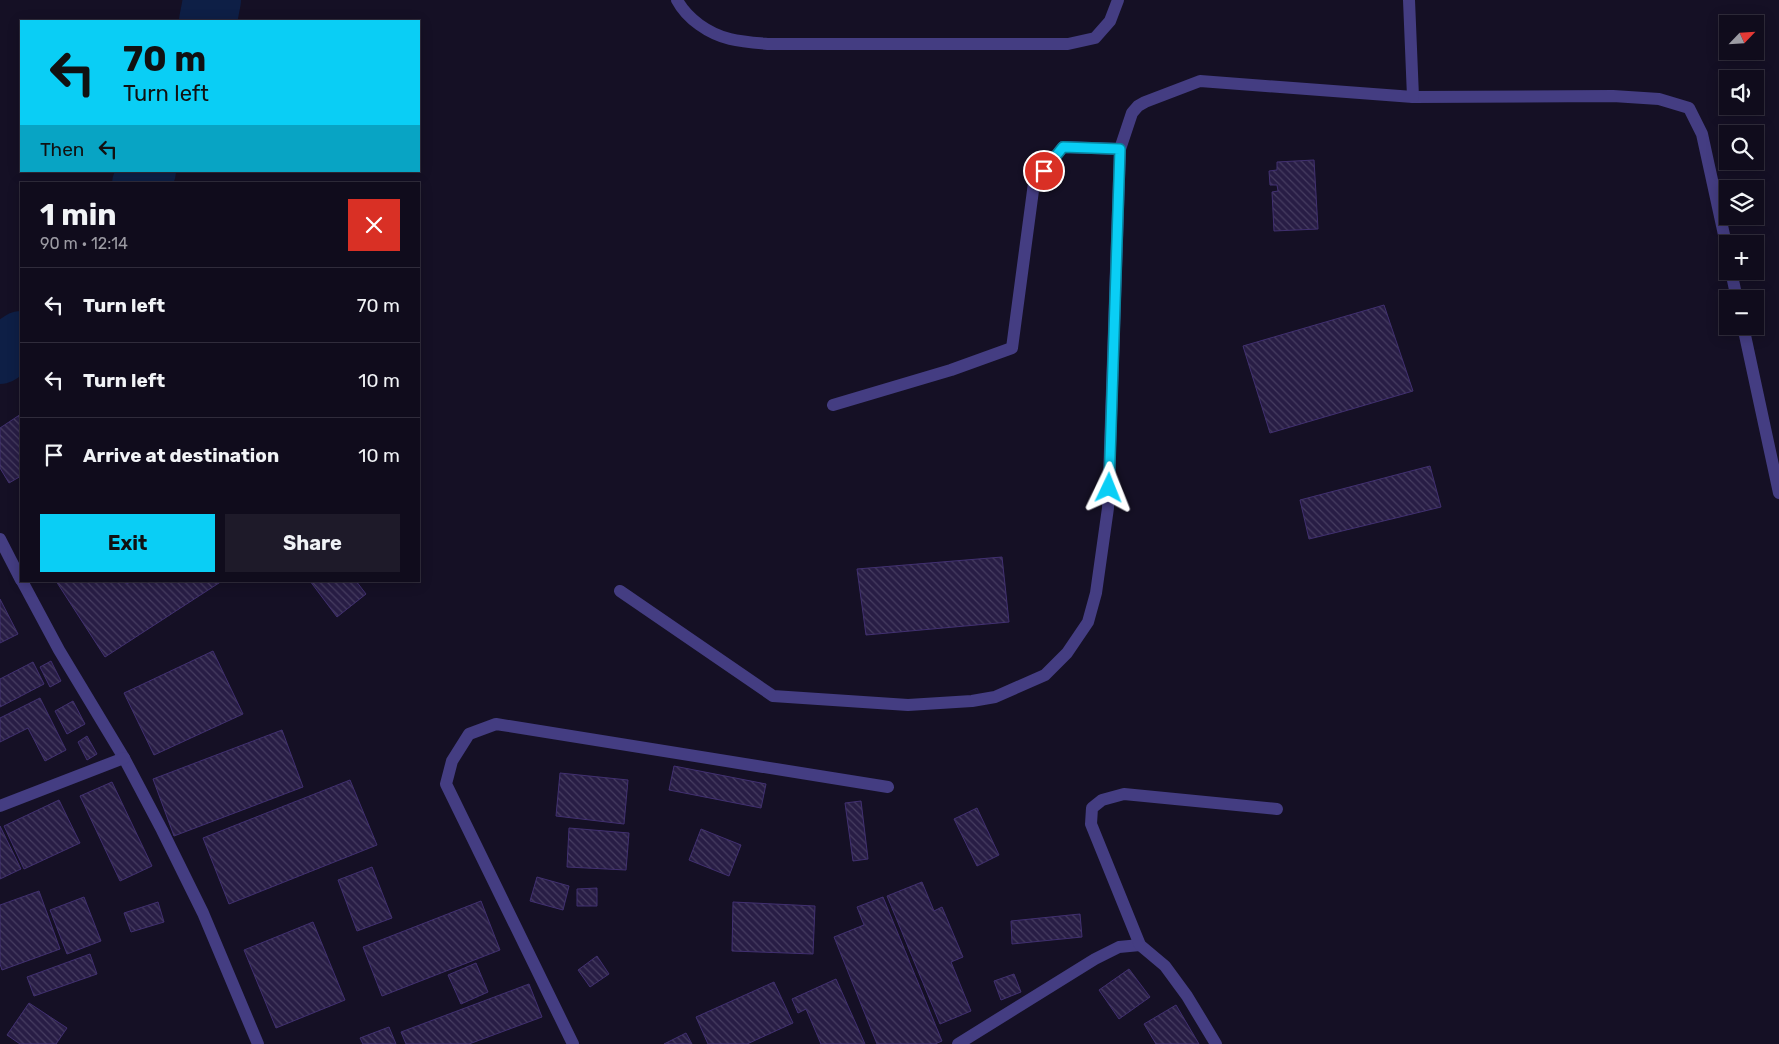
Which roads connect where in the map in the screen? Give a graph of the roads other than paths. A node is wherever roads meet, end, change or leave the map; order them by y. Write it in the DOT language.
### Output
graph roads {
  1 [pos="677,0"];
  2 [pos="1118,0"];
  3 [pos="1409,0"];
  4 [pos="1413,97"];
  5 [pos="1120,149"];
  6 [pos="1724,235"];
  7 [pos="1745,335"];
  8 [pos="833,404"];
  9 [pos="1778,479"];
  10 [pos="1779,493"];
  11 [pos="0,539"];
  12 [pos="20,576"];
  13 [pos="23,582"];
  14 [pos="620,591"];
  15 [pos="124,758"];
  16 [pos="888,787"];
  17 [pos="0,806"];
  18 [pos="1278,809"];
  19 [pos="1140,945"];
  20 [pos="258,1044"];
  21 [pos="573,1044"];
  22 [pos="958,1044"];
  23 [pos="1216,1044"];
  1 -- 2 [label="street"];
  3 -- 4 [label="street"];
  4 -- 5 [label="street"];
  4 -- 6 [label="street"];
  5 -- 8 [label="street"];
  5 -- 14 [label="street"];
  7 -- 9 [label="street"];
  9 -- 10 [label="street"];
  11 -- 12 [label="street"];
  13 -- 15 [label="street"];
  15 -- 17 [label="street"];
  15 -- 20 [label="street"];
  16 -- 21 [label="street"];
  18 -- 19 [label="street"];
  19 -- 22 [label="street"];
  19 -- 23 [label="street"];
}
